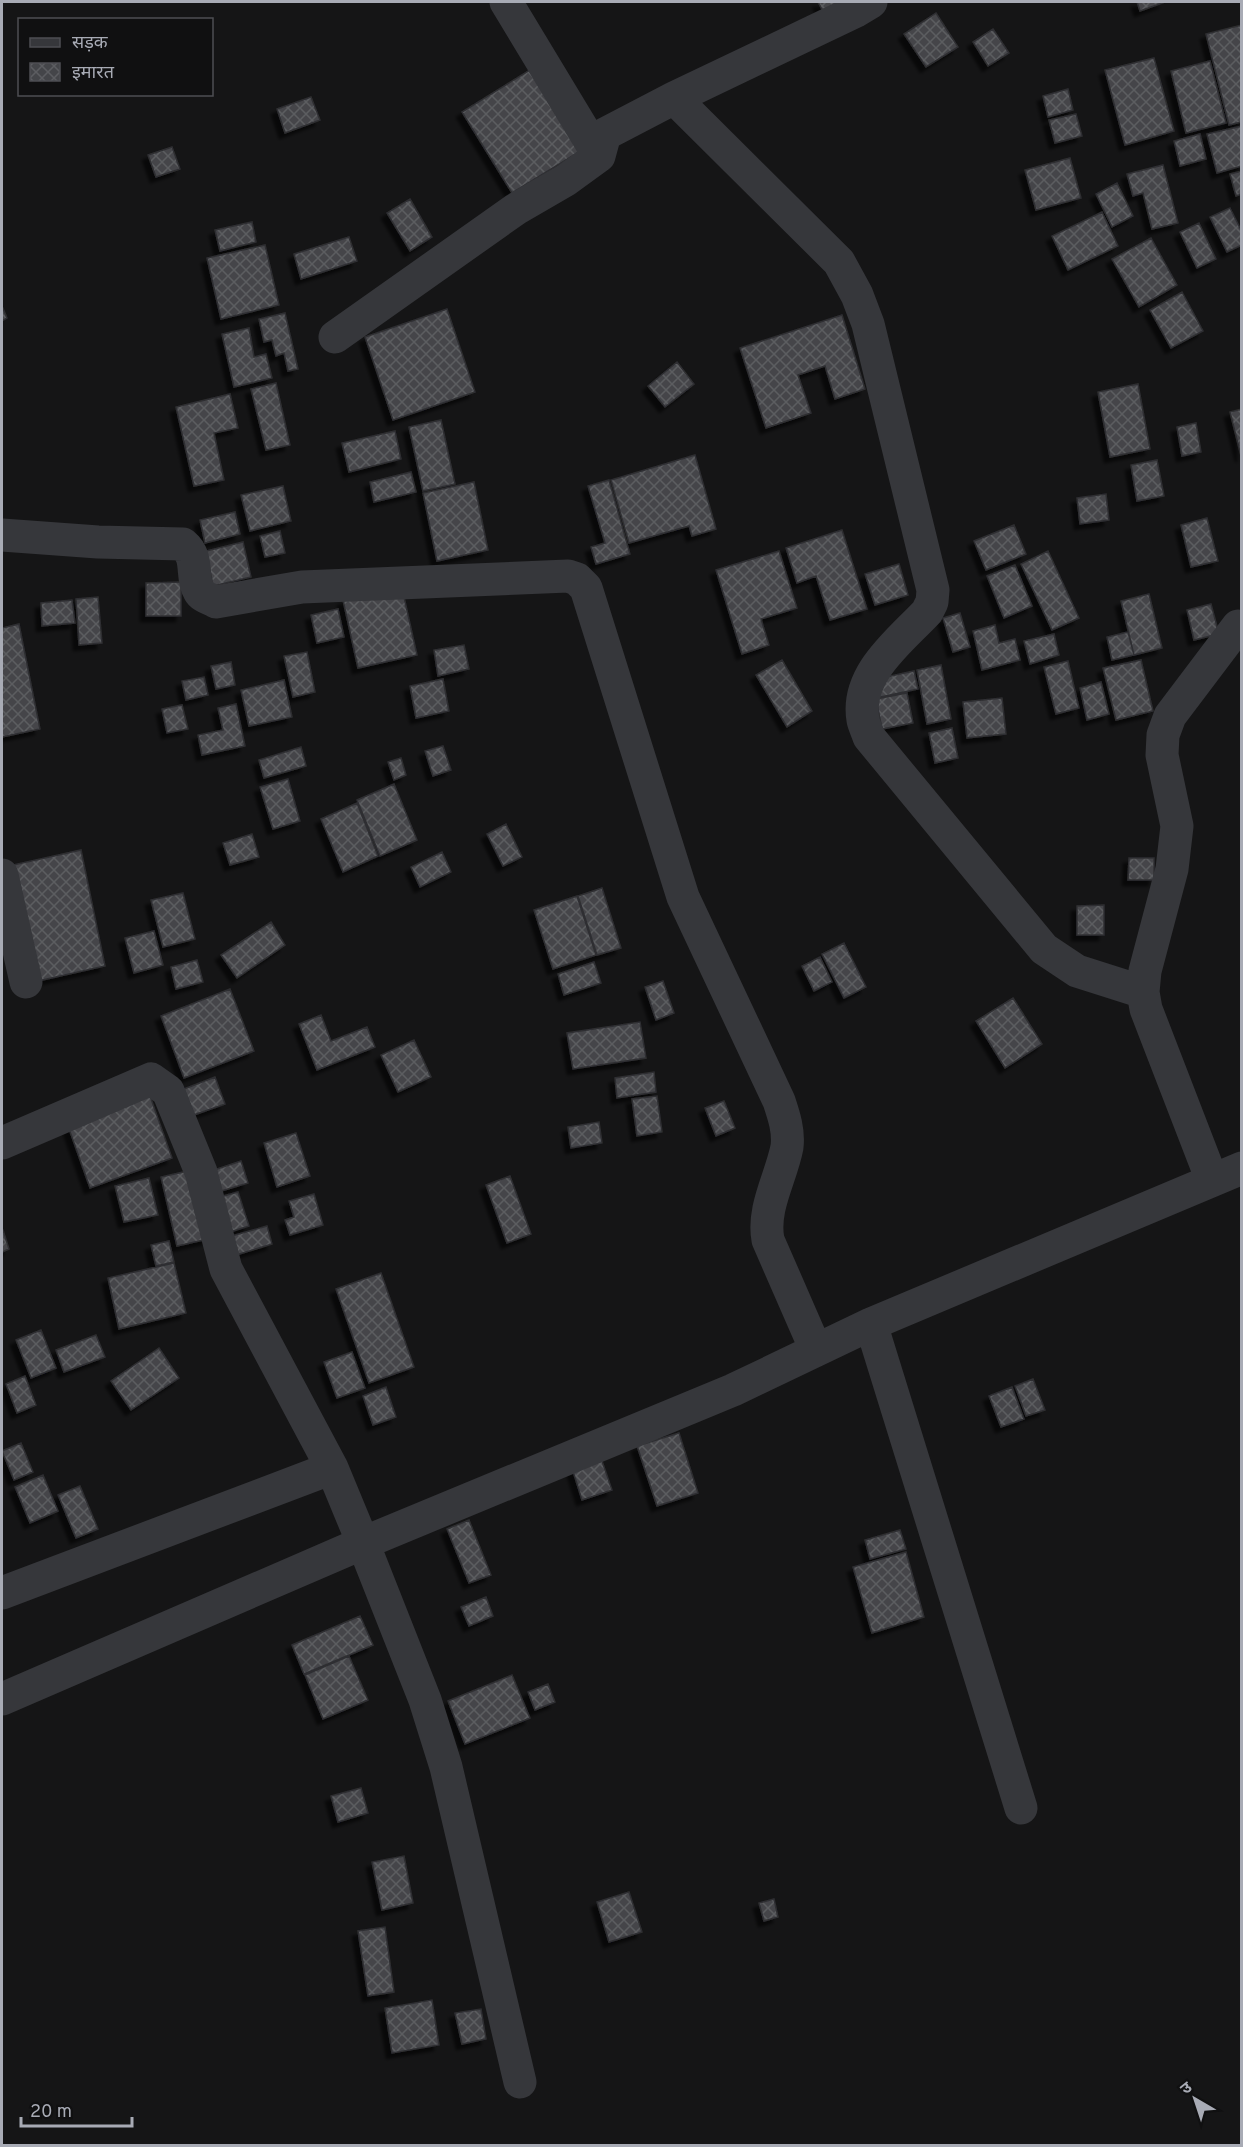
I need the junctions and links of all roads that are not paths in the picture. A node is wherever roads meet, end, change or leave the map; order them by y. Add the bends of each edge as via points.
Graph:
1 (506, 2) edge
2 (871, 2) edge
3 (674, 98) junction
4 (599, 156) junction
5 (335, 337) dead end
6 (2, 535) edge
7 (1239, 626) dead end
8 (2, 875) edge
9 (8, 934) edge
10 (26, 982) dead end
11 (1143, 992) junction
12 (2, 1143) edge
13 (1227, 1174) edge
14 (872, 1324) junction
15 (816, 1350) junction
16 (332, 1468) junction
17 (363, 1543) junction
18 (2, 1593) edge
19 (2, 1700) edge
20 (1021, 1808) dead end
21 (520, 2082) dead end

1 - 4 street
2 - 3 street
3 - 4 street via 605,134
3 - 11 street via 839,262 868,324 933,590 927,612 878,663 868,683 863,720 869,737 1044,949 1077,971
4 - 5 street via 516,209
6 - 15 street via 183,544 192,554 199,591 216,602 302,586 568,576 586,588 683,897 786,1122 787,1147 766,1231
7 - 11 street via 1170,716 1163,735 1162,755 1177,826 1176,851 1145,970
8 - 9 street
9 - 10 street
11 - 13 street via 1146,1009
12 - 16 street via 151,1079 168,1091 201,1172 226,1269
13 - 14 street
14 - 15 street
14 - 20 street
15 - 17 street via 733,1390
16 - 17 street
16 - 18 street
17 - 19 street
17 - 21 street via 437,1737

